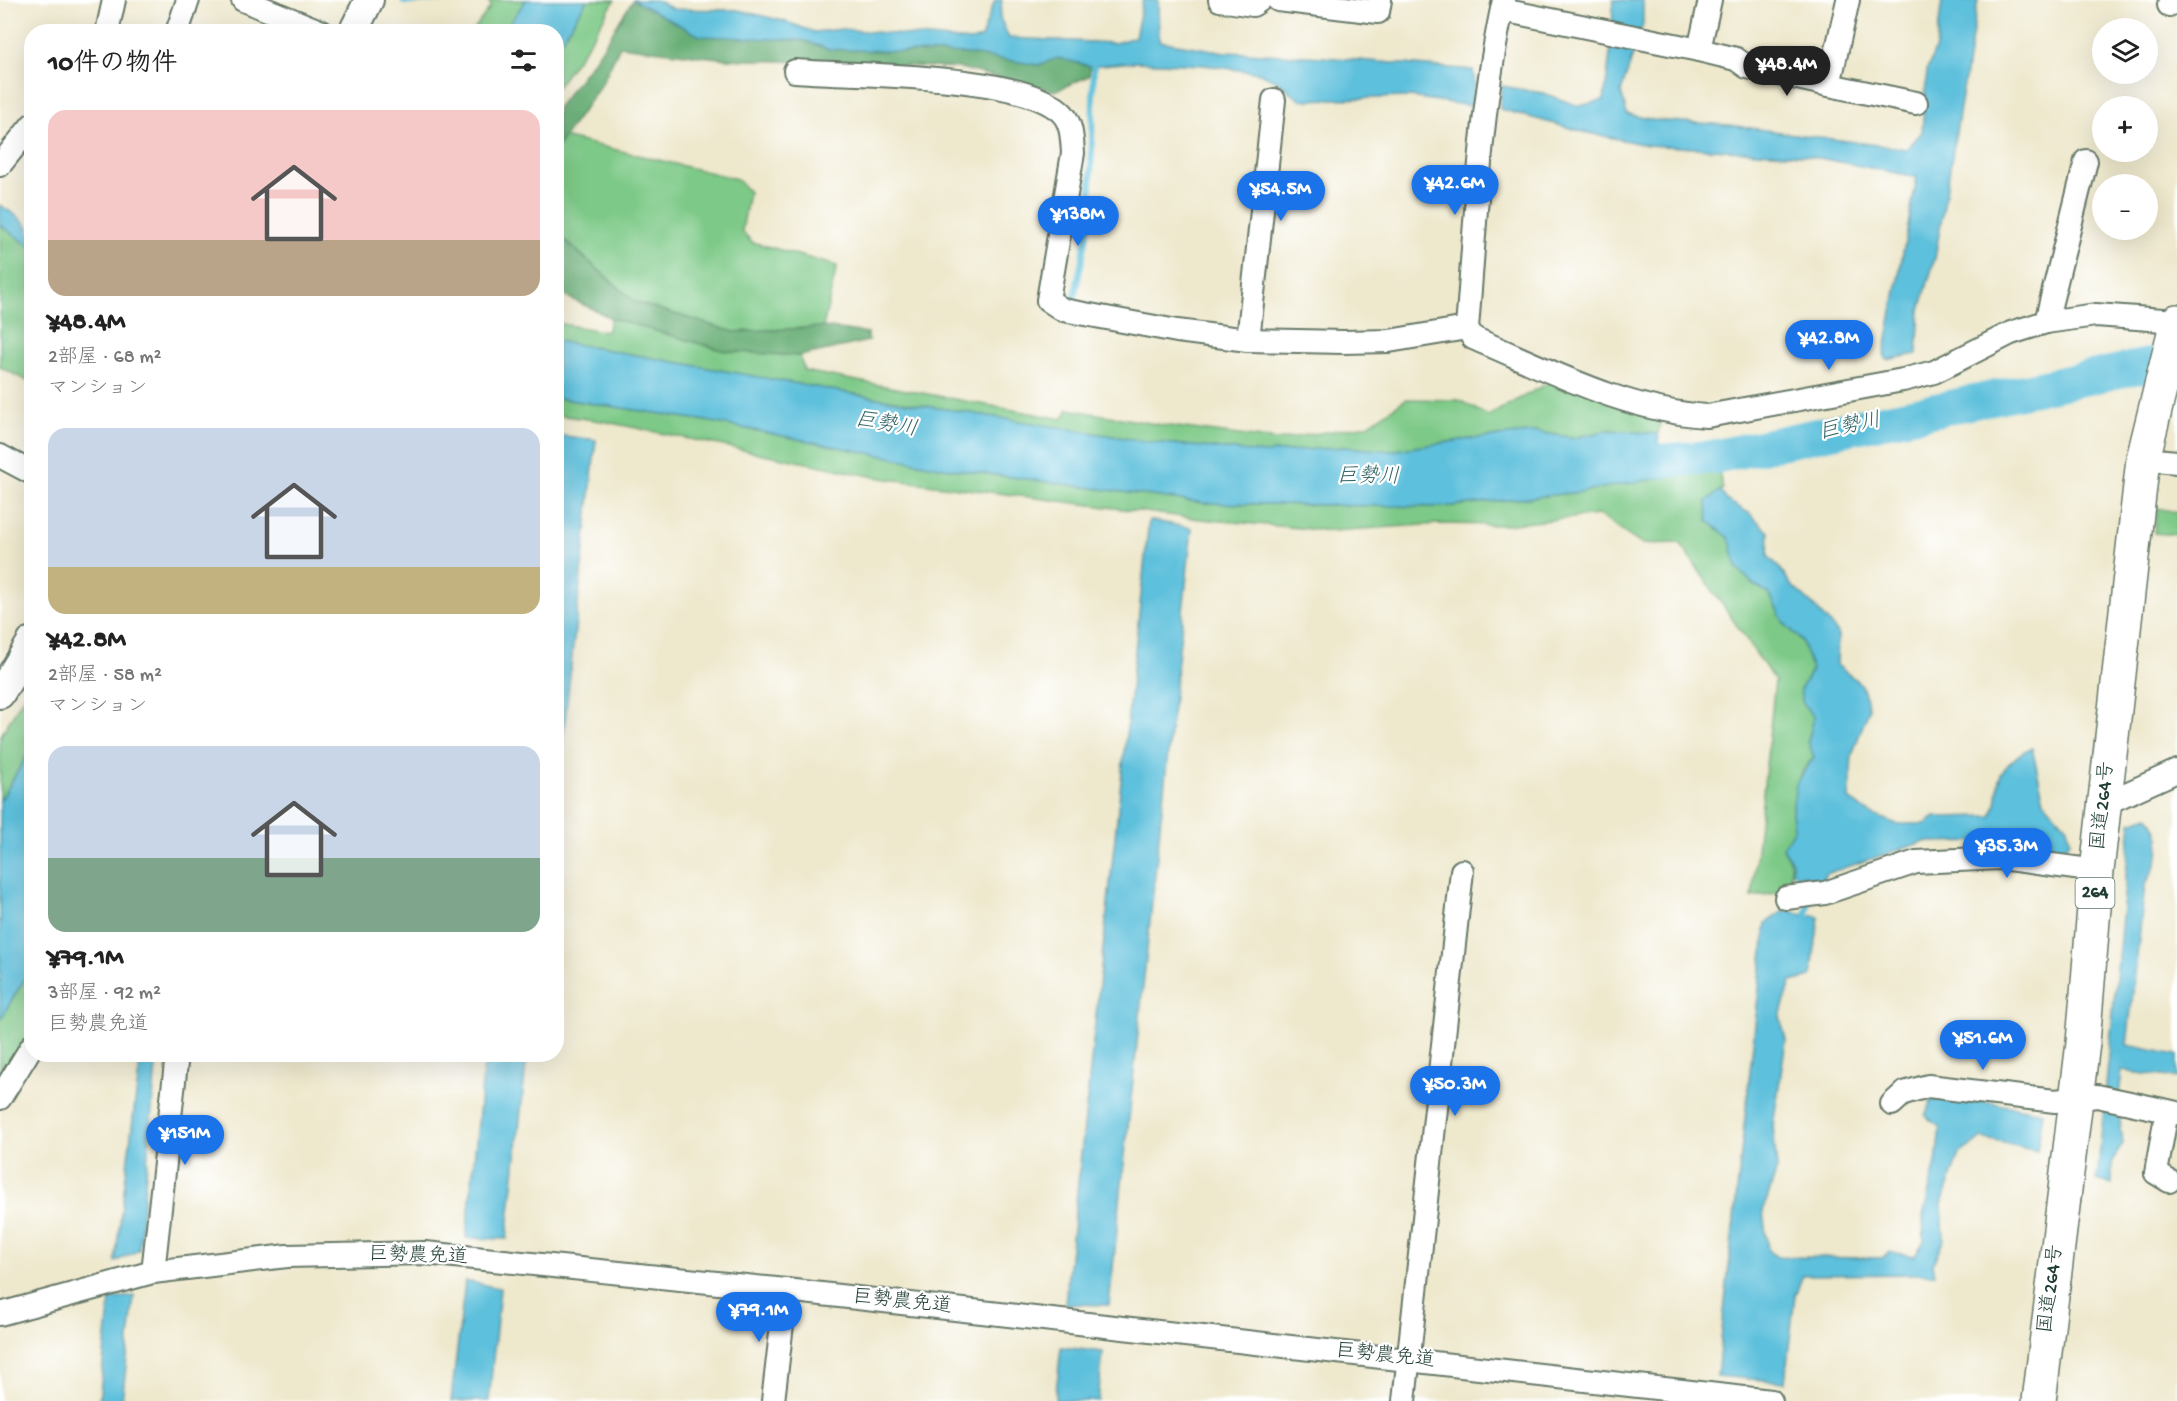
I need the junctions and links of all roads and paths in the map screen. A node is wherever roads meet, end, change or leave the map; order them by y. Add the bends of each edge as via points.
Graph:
1 (114, 0) edge
2 (188, 0) edge
3 (243, 0) edge
4 (369, 0) edge
5 (1220, 0) edge
6 (1260, 0) edge
7 (1278, 0) edge
8 (1380, 0) edge
9 (1710, 0) edge
10 (1848, 0) edge
11 (1503, 5) edge
12 (109, 24) edge
13 (180, 24) edge
14 (302, 24) edge
15 (357, 24) edge
16 (1699, 50) junction
17 (795, 71) dead end
18 (1829, 85) junction
19 (1274, 100) dead end
20 (1916, 103) dead end
21 (24, 134) edge
22 (2086, 161) dead end
23 (0, 165) edge
24 (2046, 322) junction
25 (2176, 324) edge
26 (1467, 328) junction
27 (1248, 339) junction
28 (2164, 393) edge
29 (0, 456) edge
30 (2143, 459) junction
31 (2177, 462) edge
32 (24, 469) edge
33 (24, 655) edge
34 (0, 694) edge
35 (2177, 771) edge
36 (2104, 804) junction
37 (1461, 871) dead end
38 (2097, 871) junction
39 (1786, 898) dead end
40 (24, 1059) edge
41 (176, 1062) edge
42 (0, 1098) edge
43 (2086, 1098) junction
44 (1892, 1104) dead end
45 (2172, 1112) edge
46 (2169, 1181) dead end
47 (153, 1272) junction
48 (786, 1290) junction
49 (0, 1314) edge
50 (1409, 1359) junction
51 (773, 1401) edge
52 (1404, 1401) edge
53 (1771, 1401) edge
54 (2039, 1401) edge

1 - 12 street
2 - 13 street
3 - 14 street
4 - 15 main road
5 - 6 street via 1253,6
7 - 8 street via 1378,12
9 - 16 street
10 - 18 street
11 - 16 street via 1607,33
11 - 26 street via 1485,109
16 - 18 street via 1736,59 1747,68
17 - 27 street via 963,81 1042,99 1062,112 1071,131 1073,153 1048,300 1063,310
18 - 20 street
19 - 27 street
21 - 23 street
22 - 24 street
24 - 25 street via 2096,315
24 - 26 street via 2011,333 1934,372 1707,416 1677,414 1612,395 1473,338
25 - 28 highway, 国道264号 / 264
26 - 27 street via 1389,340
28 - 30 highway, 国道264号 / 264
29 - 32 street
30 - 31 street
30 - 36 highway, 国道264号 / 264
33 - 34 main road
35 - 36 street
36 - 38 highway, 国道264号 / 264
37 - 50 street
38 - 39 street via 2000,858 1916,862 1825,893
38 - 43 highway, 国道264号 / 264
40 - 42 street
41 - 47 street
43 - 44 street via 2055,1101 1928,1086 1904,1093
43 - 45 street
43 - 54 highway, 国道264号 / 264
45 - 46 street via 2156,1173
47 - 48 street, 巨勢農免道 via 287,1256 425,1253
47 - 49 street, 巨勢農免道
48 - 50 street, 巨勢農免道
48 - 51 street
50 - 52 street
50 - 53 street, 巨勢農免道

